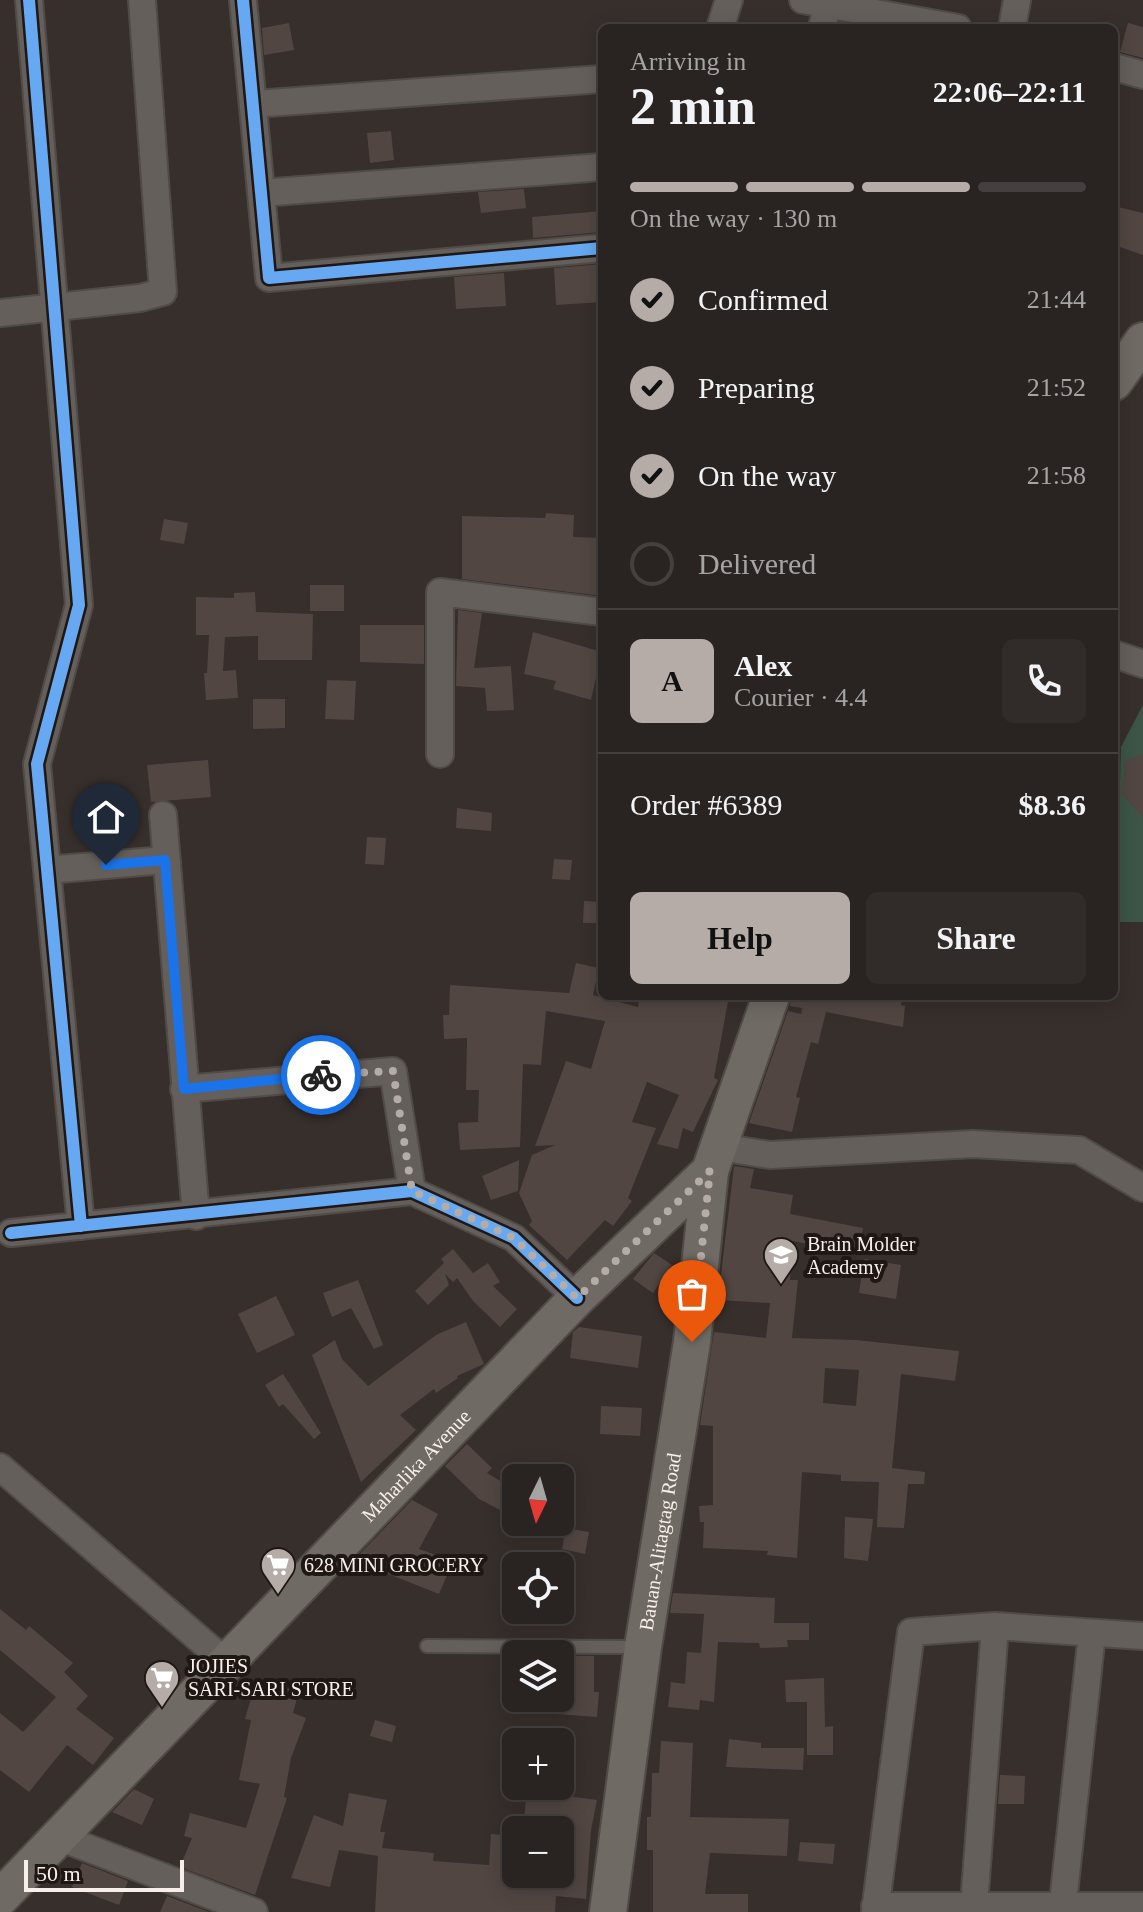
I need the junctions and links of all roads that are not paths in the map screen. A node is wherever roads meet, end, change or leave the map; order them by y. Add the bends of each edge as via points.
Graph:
1 (29, 0) edge
2 (142, 0) edge
3 (243, 0) edge
4 (729, 0) edge
5 (1017, 0) edge
6 (820, 8) edge
7 (918, 16) edge
8 (721, 24) edge
9 (945, 24) edge
10 (1013, 24) edge
11 (1118, 68) edge
12 (1143, 75) edge
13 (598, 79) edge
14 (253, 104) junction
15 (598, 167) edge
16 (261, 193) junction
17 (598, 248) edge
18 (53, 308) junction
19 (0, 313) edge
20 (1143, 341) edge
21 (1118, 376) edge
22 (598, 612) edge
23 (1118, 655) edge
24 (1143, 664) edge
25 (440, 754) dead end
26 (163, 815) dead end
27 (165, 860) junction
28 (47, 870) junction
29 (770, 1000) edge
30 (184, 1089) junction
31 (714, 1159) junction
32 (1143, 1188) edge
33 (412, 1191) junction
34 (196, 1216) junction
35 (81, 1226) junction
36 (11, 1233) dead end
37 (577, 1298) junction
38 (0, 1467) edge
39 (995, 1626) junction
40 (1092, 1633) junction
41 (1143, 1636) edge
42 (427, 1646) dead end
43 (643, 1647) junction
44 (227, 1663) junction
45 (59, 1837) junction
46 (0, 1898) edge
47 (974, 1905) junction
48 (1143, 1906) edge
49 (875, 1909) edge
50 (1063, 1909) edge
51 (254, 1912) edge
52 (608, 1912) edge

1 - 18 street
2 - 18 street via 163,292
3 - 14 street
4 - 8 street
5 - 10 street
6 - 7 street
7 - 9 street
11 - 12 street
13 - 14 street
14 - 16 street
15 - 16 street
16 - 17 street via 269,278
18 - 19 street
18 - 28 street via 79,605 37,764
20 - 21 main road
22 - 25 street via 440,592
23 - 24 street
26 - 27 street
27 - 28 street
27 - 30 street
28 - 35 street
29 - 31 main road, Maharlika Avenue
30 - 33 street via 393,1071
30 - 34 street
31 - 32 street via 973,1144 1079,1150
31 - 37 main road, Maharlika Avenue
31 - 43 main road, Bauan-Alitagtag Road via 692,1342
33 - 34 street
33 - 37 street via 514,1238
34 - 35 street
35 - 36 street
37 - 44 main road, Maharlika Avenue
38 - 44 street
39 - 40 street
39 - 47 street
39 - 49 street via 911,1632
40 - 41 street
40 - 50 street
42 - 43 lane
43 - 52 main road, Bauan-Alitagtag Road
44 - 45 main road, Maharlika Avenue
45 - 46 main road, Maharlika Avenue
45 - 51 street
47 - 49 street
47 - 50 street
48 - 50 street

